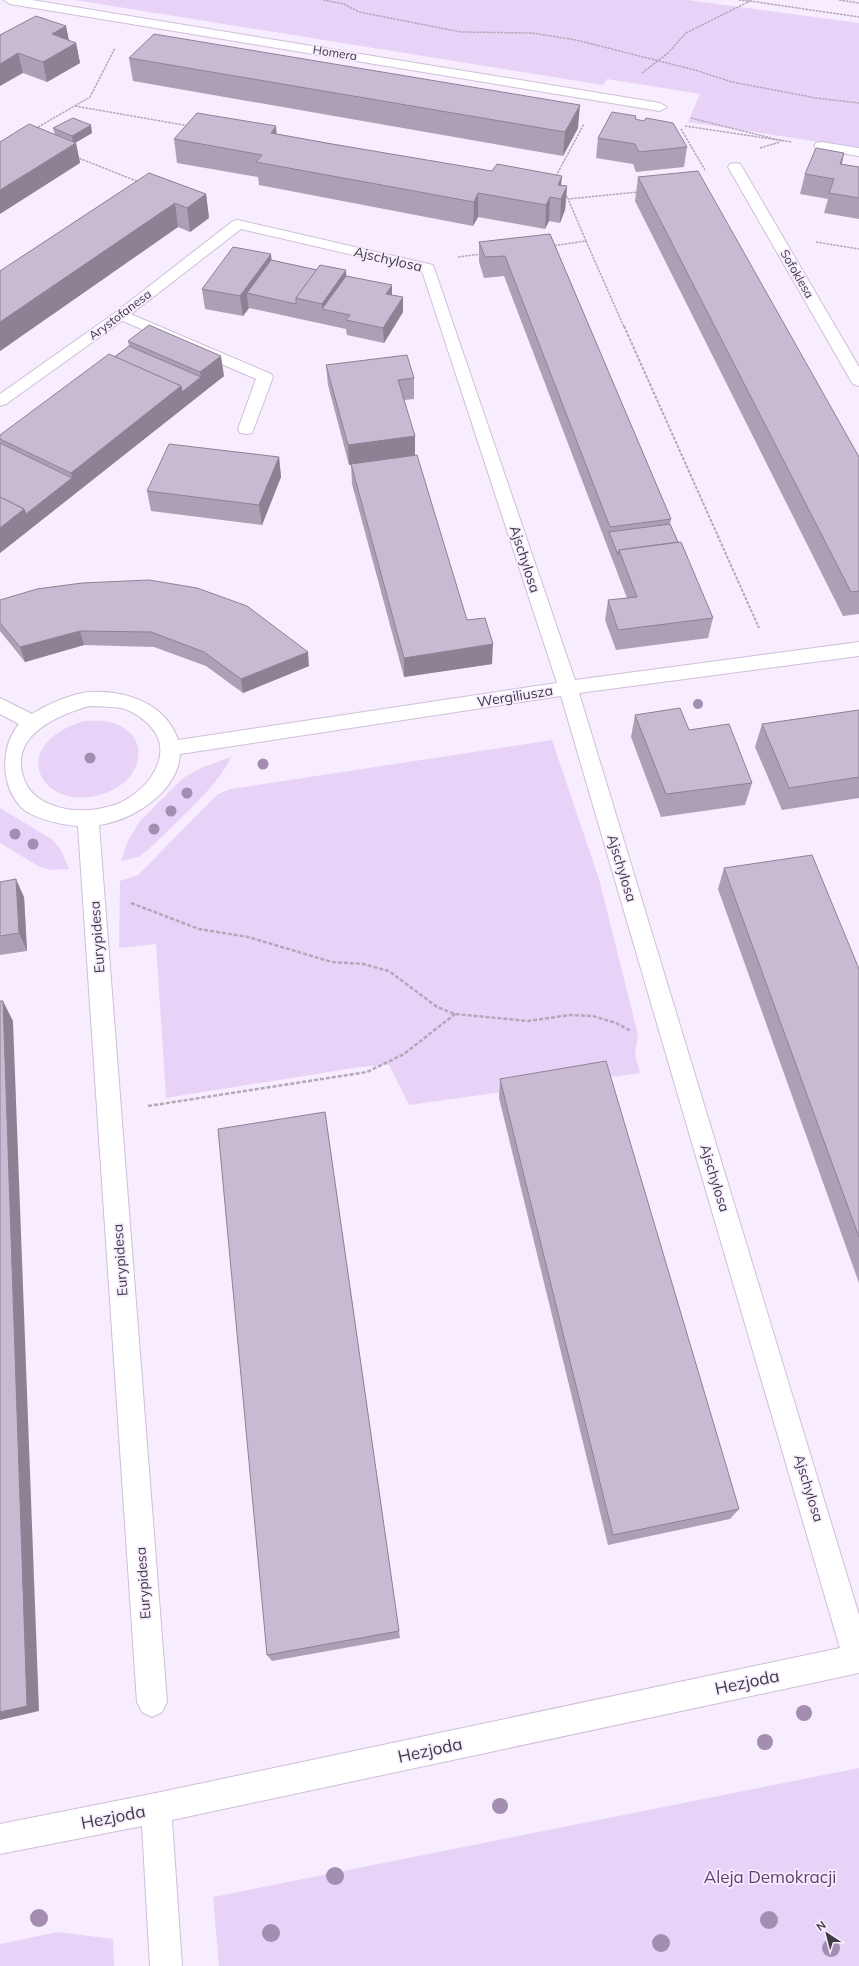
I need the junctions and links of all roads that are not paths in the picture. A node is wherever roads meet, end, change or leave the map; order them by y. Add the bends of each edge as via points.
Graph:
1 (8, 0) edge
2 (0, 6) edge
3 (660, 107) road end
4 (821, 146) road end
5 (859, 152) edge
6 (735, 167) dead end
7 (238, 224) joint
8 (121, 315) junction
9 (859, 381) edge
10 (0, 401) edge
11 (246, 429) dead end
12 (859, 649) edge
13 (568, 688) junction
14 (0, 705) edge
15 (33, 723) junction
16 (171, 748) junction
17 (4, 766) edge
18 (88, 818) junction
19 (859, 1658) edge
20 (152, 1702) dead end
21 (156, 1808) junction
22 (0, 1839) edge
23 (166, 1966) edge

1 - 2 street
1 - 3 street, Homera
4 - 5 street
6 - 9 street, Sofoklesa
7 - 8 street, Arystofanesa
7 - 13 street, Ajschylosa via 428,268
8 - 10 street, Arystofanesa
8 - 11 street via 265,377
12 - 13 street, Wergiliusza
13 - 16 street, Wergiliusza
13 - 19 street, Ajschylosa
14 - 15 street
15 - 16 street via 59,708 89,700 119,701 145,710 164,726
15 - 17 street via 22,734
16 - 18 street via 166,772 148,794 121,811
17 - 18 street via 13,784 29,804 56,816
18 - 20 street, Eurypidesa
19 - 21 street, Hezjoda
21 - 22 street, Hezjoda
21 - 23 street

